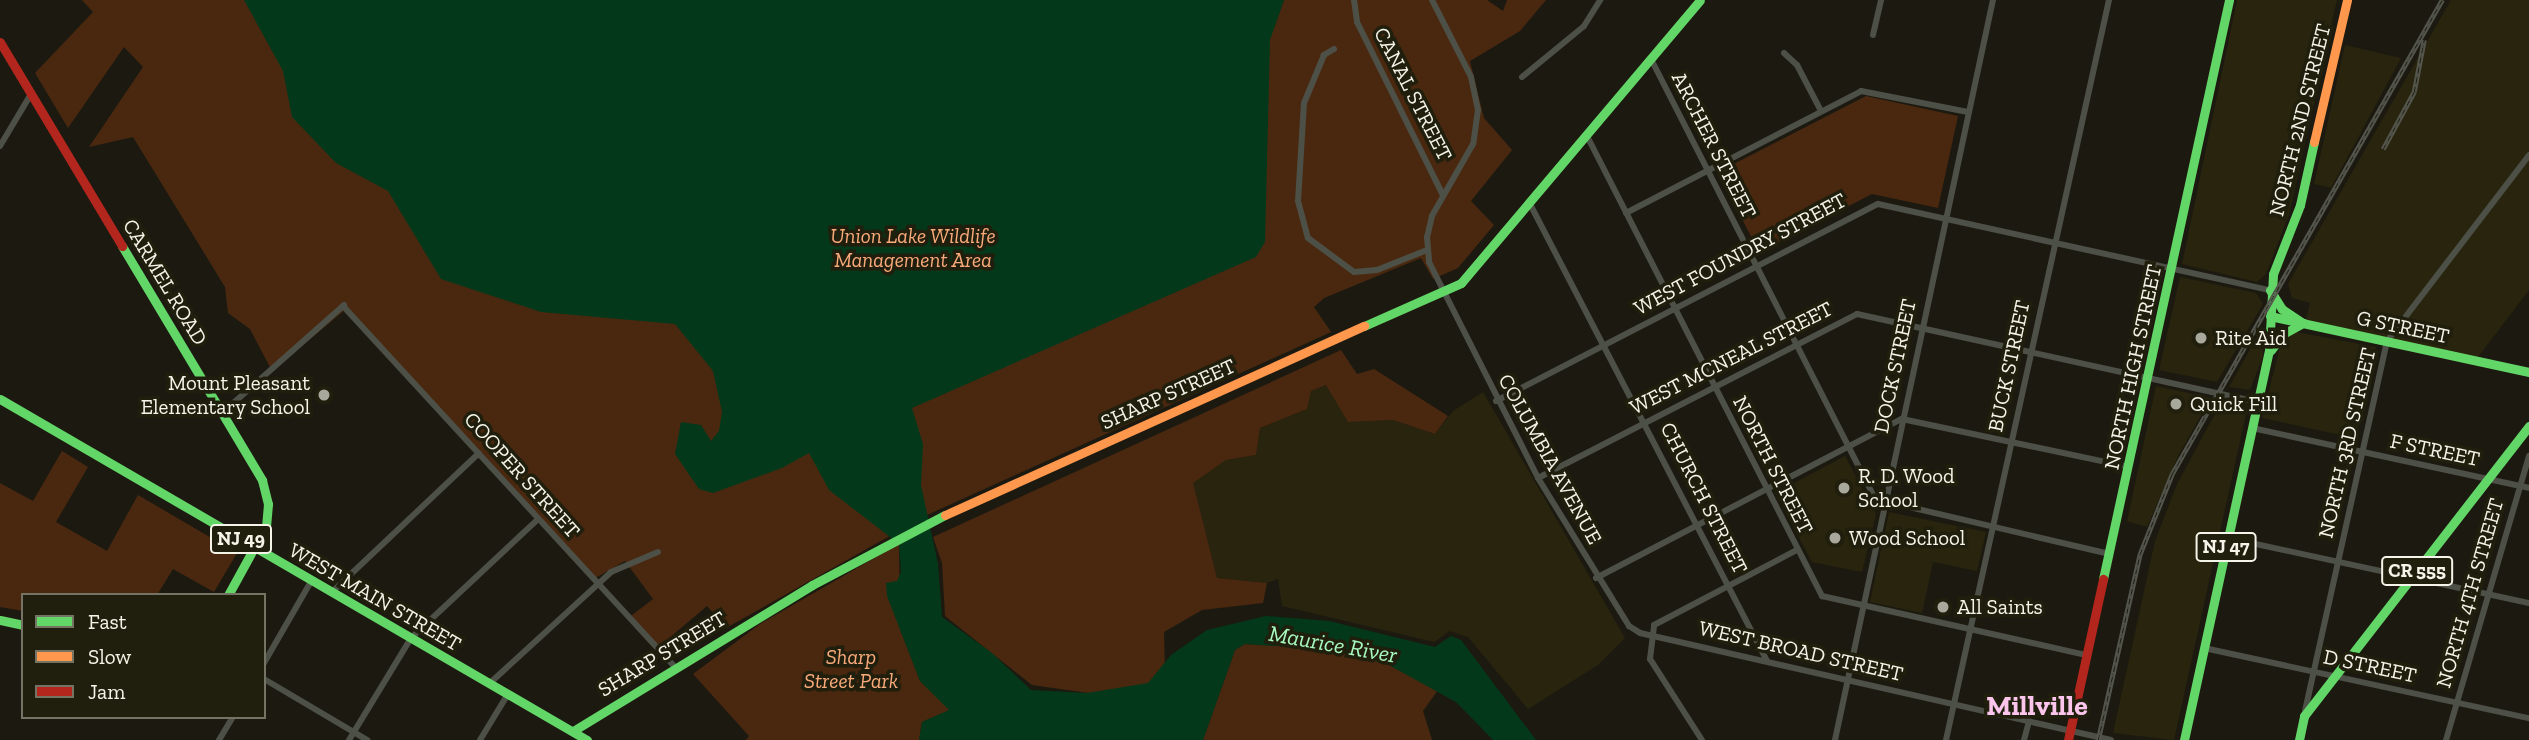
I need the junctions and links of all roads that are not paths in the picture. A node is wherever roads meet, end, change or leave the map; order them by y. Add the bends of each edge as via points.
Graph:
1 (1354, 0) edge
2 (1432, 0) edge
3 (1600, 0) edge
4 (1700, 0) edge
5 (1881, 0) edge
6 (1993, 0) edge
7 (2109, 0) edge
8 (2229, 0) edge
9 (2347, 0) edge
10 (1873, 35) dead end
11 (0, 42) edge
12 (1334, 48) dead end
13 (1784, 53) dead end
14 (1651, 59) junction
15 (1522, 77) dead end
16 (32, 94) junction
17 (1821, 111) junction
18 (1968, 112) junction
19 (1587, 136) junction
20 (0, 146) edge
21 (2529, 155) edge
22 (1707, 170) junction
23 (1443, 195) junction
24 (1530, 205) junction
25 (1626, 213) junction
26 (1944, 220) junction
27 (2054, 244) junction
28 (1427, 250) junction
29 (1756, 266) junction
30 (2173, 270) junction
31 (2270, 290) junction
32 (1443, 292) junction
33 (1674, 309) junction
34 (2270, 316) junction
35 (2303, 323) junction
36 (1920, 327) junction
37 (2387, 341) junction
38 (1795, 344) junction
39 (1605, 345) junction
40 (2031, 351) junction
41 (2268, 354) junction
42 (2529, 372) edge
43 (2149, 378) junction
44 (1713, 386) junction
45 (0, 399) edge
46 (1496, 401) junction
47 (2258, 402) junction
48 (222, 413) junction
49 (1902, 419) junction
50 (1645, 421) junction
51 (2529, 426) edge
52 (2252, 428) junction
53 (2011, 440) junction
54 (1848, 449) junction
55 (2362, 452) junction
56 (479, 453) junction
57 (2529, 456) edge
58 (2129, 467) junction
59 (1538, 478) junction
60 (2488, 479) junction
61 (2520, 486) junction
62 (2529, 488) edge
63 (1766, 491) junction
64 (1885, 503) junction
65 (538, 519) junction
66 (1698, 525) junction
67 (1992, 527) junction
68 (2228, 538) junction
69 (256, 548) junction
70 (1797, 550) junction
71 (658, 552) dead end
72 (2110, 554) junction
73 (2338, 561) junction
74 (2412, 577) junction
75 (1596, 578) junction
76 (312, 580) junction
77 (598, 584) junction
78 (1729, 585) junction
79 (332, 592) junction
80 (229, 593) edge
81 (2488, 594) junction
82 (2529, 603) edge
83 (1864, 606) junction
84 (0, 620) edge
85 (21, 625) edge
86 (1970, 628) junction
87 (1640, 633) joint
88 (1653, 636) junction
89 (411, 638) junction
90 (2204, 648) junction
91 (2087, 655) junction
92 (266, 660) edge
93 (1767, 661) junction
94 (676, 668) junction
95 (2314, 671) junction
96 (2336, 676) junction
97 (266, 680) edge
98 (1847, 680) junction
99 (490, 683) junction
100 (508, 694) junction
101 (2456, 703) junction
102 (1953, 704) junction
103 (2304, 716) junction
104 (2529, 718) edge
105 (232, 719) edge
106 (2029, 721) junction
107 (354, 732) junction
108 (573, 732) junction
109 (2069, 736) edge
110 (219, 740) edge
111 (349, 740) edge
112 (368, 740) edge
113 (480, 740) edge
114 (587, 740) edge
115 (1702, 740) edge
116 (1835, 740) edge
117 (1947, 740) edge
118 (2024, 740) edge
119 (2111, 740) edge
120 (2184, 740) edge
121 (2299, 740) edge
122 (2446, 740) edge

1 - 23 street, CANAL STREET via 1352,9
2 - 23 street via 1471,77 1478,110 1473,144
3 - 15 street via 1584,26
4 - 14 main road, SHARP STREET
5 - 10 street
6 - 18 street, DOCK STREET
7 - 27 street, BUCK STREET
8 - 30 main road, NORTH HIGH STREET
9 - 31 main road, NORTH 2ND STREET / NJ 47 via 2300,205
11 - 16 main road, CARMEL ROAD
12 - 28 street via 1324,55 1304,103 1298,201 1308,238 1354,272 1377,270
13 - 17 street via 1797,65
14 - 19 main road, SHARP STREET
14 - 22 street, ARCHER STREET
16 - 20 street
16 - 48 main road, CARMEL ROAD
17 - 18 street via 1868,90
17 - 22 street
18 - 26 street, DOCK STREET
19 - 24 main road, SHARP STREET
19 - 25 street, NORTH STREET
21 - 37 street, NORTH 3RD STREET
22 - 25 street
22 - 29 street, ARCHER STREET
23 - 28 street via 1428,230
24 - 32 main road, SHARP STREET via 1467,279
24 - 39 street, CHURCH STREET
25 - 33 street, NORTH STREET
26 - 27 street, WEST FOUNDRY STREET
26 - 29 street, WEST FOUNDRY STREET via 1872,205
26 - 36 street, DOCK STREET
27 - 30 street, WEST FOUNDRY STREET
27 - 40 street, BUCK STREET
28 - 32 street, COLUMBIA AVENUE
29 - 33 street, WEST FOUNDRY STREET
29 - 38 street, ARCHER STREET
30 - 31 street, WEST FOUNDRY STREET
30 - 43 main road, NORTH HIGH STREET
31 - 34 main road, NORTH 2ND STREET / NJ 47
31 - 35 main road via 2282,309
32 - 46 street, COLUMBIA AVENUE
32 - 94 main road, SHARP STREET via 922,525
33 - 39 street, WEST FOUNDRY STREET
33 - 44 street, NORTH STREET
34 - 35 main road, G STREET
34 - 41 main road, NORTH 2ND STREET / NJ 47
35 - 37 main road, G STREET
35 - 41 main road via 2283,334
36 - 38 street, WEST MCNEAL STREET via 1857,314
36 - 40 street, WEST MCNEAL STREET
36 - 49 street, DOCK STREET
37 - 42 main road, G STREET
37 - 55 street, NORTH 3RD STREET
38 - 44 street, WEST MCNEAL STREET
38 - 54 street, ARCHER STREET
39 - 46 street, WEST FOUNDRY STREET
39 - 50 street, CHURCH STREET
40 - 43 street, WEST MCNEAL STREET
40 - 53 street, BUCK STREET
41 - 47 main road, NORTH 2ND STREET / NJ 47
43 - 47 street, WEST MCNEAL STREET
43 - 58 main road, NORTH HIGH STREET
44 - 50 street, WEST MCNEAL STREET
44 - 63 street, NORTH STREET
45 - 69 main road, WEST MAIN STREET / NJ 49
46 - 59 street, COLUMBIA AVENUE
47 - 52 main road, NORTH 2ND STREET / NJ 47
48 - 56 street, COOPER STREET via 344,305
48 - 69 main road, CARMEL ROAD via 267,495 268,519
49 - 53 street
49 - 54 street
49 - 64 street, DOCK STREET
50 - 59 street, WEST MCNEAL STREET
50 - 66 street, CHURCH STREET
51 - 60 main road, CR 555
52 - 55 street, F STREET
52 - 68 main road, NORTH 2ND STREET / NJ 47
53 - 58 street
53 - 67 street, BUCK STREET
54 - 63 street
54 - 64 street, ARCHER STREET via 1872,496
55 - 60 street, F STREET
55 - 73 street, NORTH 3RD STREET
56 - 65 street, COOPER STREET
56 - 79 street
57 - 61 street, NORTH 4TH STREET
58 - 72 main road, NORTH HIGH STREET
59 - 75 street, COLUMBIA AVENUE
60 - 61 street, F STREET
60 - 74 main road, CR 555
61 - 62 street, F STREET
61 - 81 street, NORTH 4TH STREET
63 - 66 street
63 - 70 street, NORTH STREET
64 - 67 street
64 - 83 street, DOCK STREET
65 - 77 street, COOPER STREET
65 - 89 street
66 - 75 street
66 - 78 street, CHURCH STREET
67 - 72 street
67 - 86 street, BUCK STREET
68 - 73 street
68 - 90 main road, NORTH 2ND STREET / NJ 47
69 - 76 main road, WEST MAIN STREET / NJ 49
69 - 80 main road, CARMEL ROAD
70 - 78 street
70 - 83 street, NORTH STREET via 1826,598
71 - 77 street via 613,570
72 - 91 main road, NORTH HIGH STREET
73 - 74 street
73 - 95 street, NORTH 3RD STREET
74 - 81 street
74 - 96 main road, CR 555
75 - 87 street, COLUMBIA AVENUE via 1629,626
76 - 79 main road, WEST MAIN STREET / NJ 49
76 - 92 street
77 - 94 street, COOPER STREET
77 - 99 street
78 - 88 street via 1659,620
78 - 93 street, CHURCH STREET
79 - 89 main road, WEST MAIN STREET / NJ 49
81 - 82 street
81 - 101 street, NORTH 4TH STREET
83 - 86 street
83 - 98 street, DOCK STREET
84 - 85 main road
86 - 91 street
86 - 102 street, BUCK STREET
87 - 88 street, WEST BROAD STREET
88 - 93 street, WEST BROAD STREET
88 - 115 street via 1650,659
89 - 99 main road, WEST MAIN STREET / NJ 49
89 - 107 street
90 - 95 street, D STREET
90 - 120 main road, NORTH 2ND STREET / NJ 47
91 - 109 main road, NORTH HIGH STREET
93 - 98 street, WEST BROAD STREET
94 - 108 main road, SHARP STREET
95 - 96 street, D STREET
95 - 103 street, NORTH 3RD STREET
96 - 101 street, D STREET
96 - 103 main road, CR 555
97 - 107 street
98 - 102 street, WEST BROAD STREET
98 - 116 street, DOCK STREET
99 - 100 main road, WEST MAIN STREET / NJ 49
100 - 108 main road, WEST MAIN STREET / NJ 49
100 - 113 street
101 - 104 street, D STREET
101 - 122 street, NORTH 4TH STREET
102 - 106 street, WEST BROAD STREET
102 - 117 street, BUCK STREET
103 - 121 main road, NORTH 3RD STREET / CR 555
105 - 110 street
106 - 109 street, WEST BROAD STREET
106 - 118 street
107 - 111 street
107 - 112 street
108 - 114 main road, WEST MAIN STREET / NJ 49
109 - 119 street, WEST BROAD STREET

